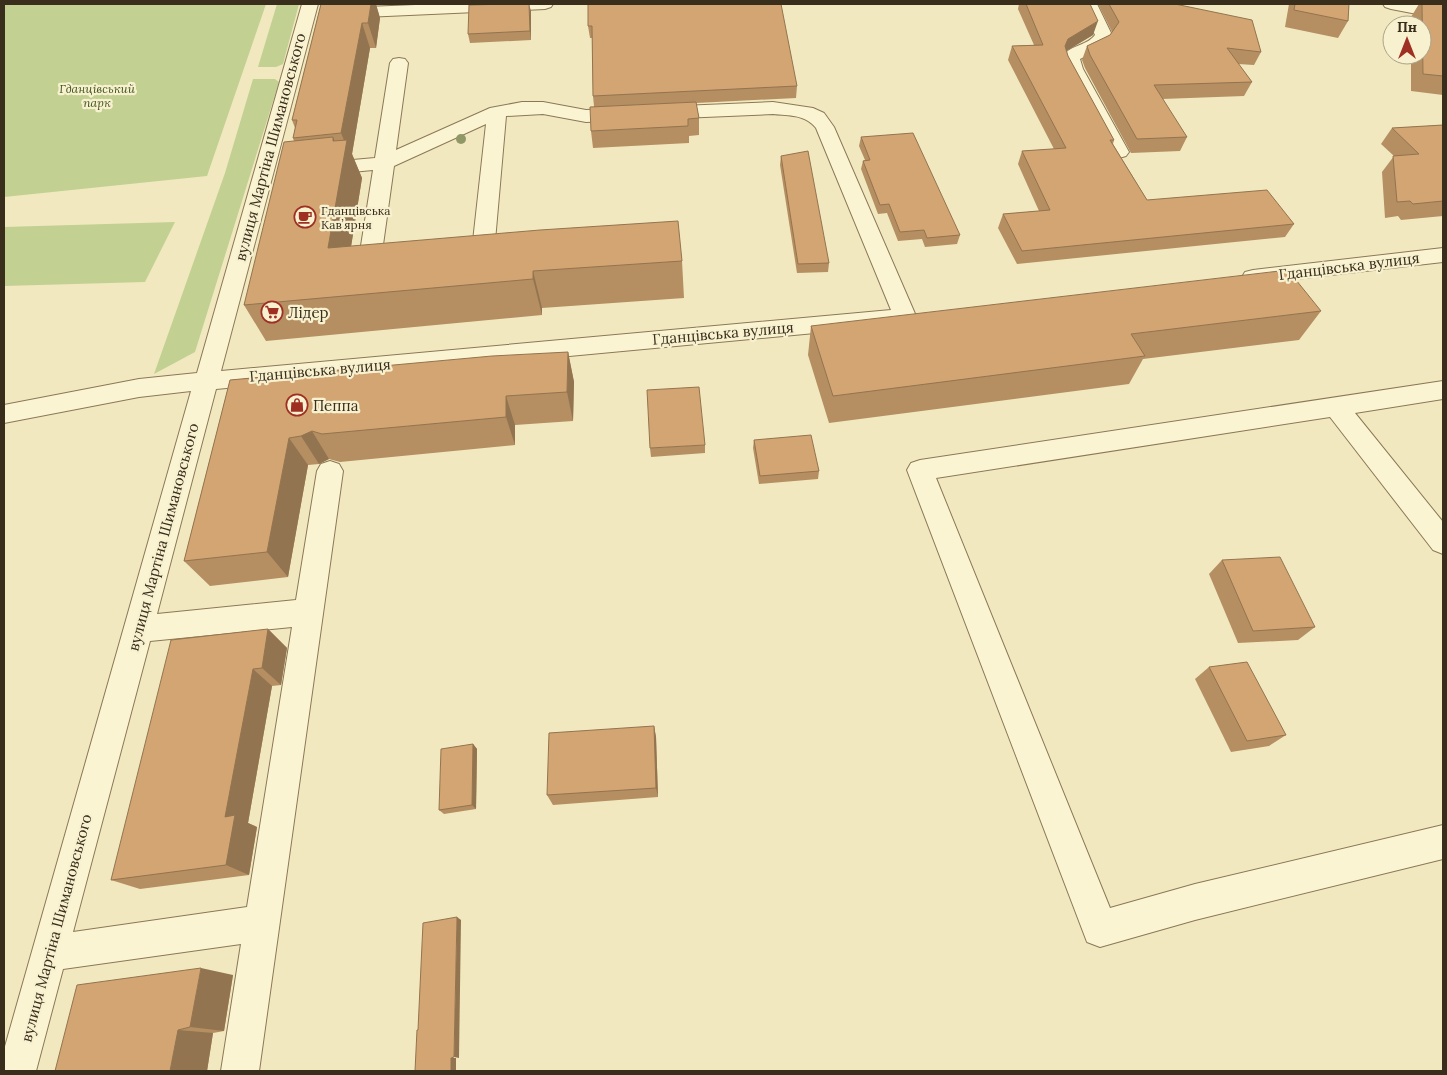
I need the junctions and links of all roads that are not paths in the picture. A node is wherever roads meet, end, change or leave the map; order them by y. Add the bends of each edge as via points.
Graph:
1 (545, 4) edge
2 (1089, 4) edge
3 (1391, 4) edge
4 (407, 6) edge
5 (308, 9) edge
6 (1443, 14) edge
7 (399, 63) dead end
8 (497, 112) junction
9 (1119, 152) edge
10 (384, 163) junction
11 (282, 173) junction
12 (484, 241) edge
13 (371, 252) edge
14 (1443, 255) edge
15 (1227, 280) edge
16 (206, 381) junction
17 (1443, 390) edge
18 (1336, 406) junction
19 (4, 414) edge
20 (330, 471) dead end
21 (1443, 542) edge
22 (309, 612) junction
23 (138, 629) junction
24 (1443, 842) edge
25 (261, 923) junction
26 (50, 953) junction
27 (17, 1071) edge
28 (240, 1071) edge

1 - 4 street
2 - 9 street via 1104,35 1098,43 1073,54 1071,59
3 - 6 street
4 - 5 street
5 - 11 street, вулиця Мартіна Шимановського
7 - 10 street
8 - 10 street
8 - 12 street
8 - 16 street, Гданцівська вулиця via 543,108 586,116 773,108 806,112 817,117 826,127 915,315
10 - 11 street
10 - 13 street
11 - 16 street, вулиця Мартіна Шимановського
14 - 15 street, Гданцівська вулиця
16 - 19 street, Гданцівська вулиця via 139,388
16 - 23 street, вулиця Мартіна Шимановського
17 - 18 street
18 - 21 street
18 - 24 street via 920,470 1100,929 1195,902
20 - 22 street
22 - 23 street
22 - 25 street
23 - 26 street, вулиця Мартіна Шимановського
25 - 26 street
25 - 28 street
26 - 27 street, вулиця Мартіна Шимановського

